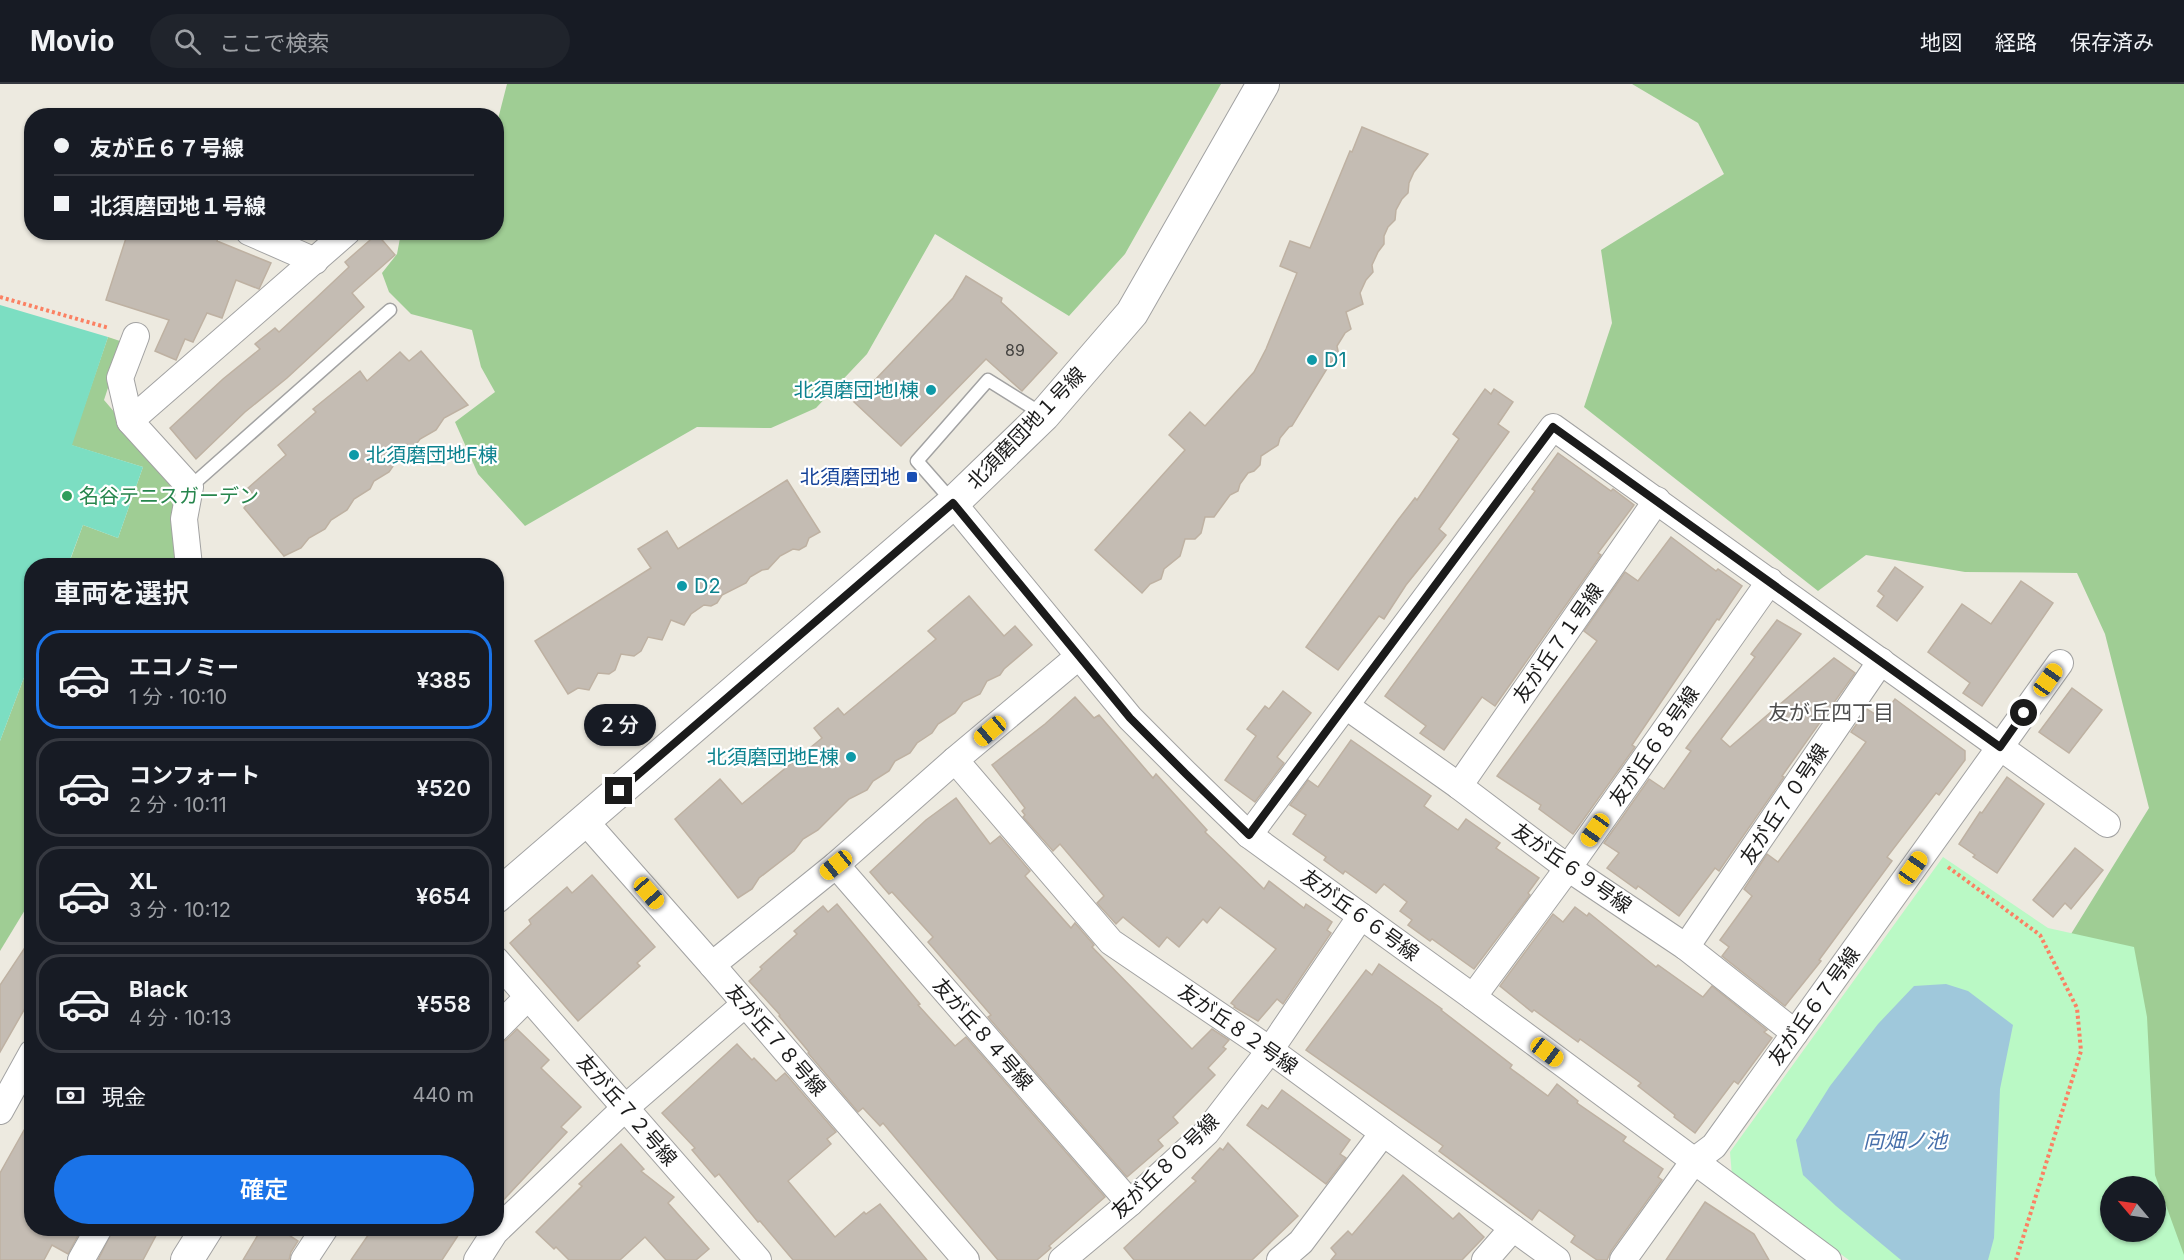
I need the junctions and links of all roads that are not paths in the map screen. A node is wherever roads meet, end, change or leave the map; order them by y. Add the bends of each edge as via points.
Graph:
1 (1263, 84) edge
2 (267, 240) edge
3 (338, 240) edge
4 (315, 261) junction
5 (390, 310) dead end
6 (136, 336) road end
7 (1044, 415) junction
8 (130, 421) junction
9 (190, 487) junction
10 (1657, 500) junction
11 (953, 503) junction
12 (188, 558) edge
13 (1770, 581) junction
14 (1078, 657) junction
15 (1881, 661) junction
16 (2060, 663) dead end
17 (1346, 706) junction
18 (2000, 747) junction
19 (955, 760) junction
20 (1459, 786) junction
21 (585, 821) junction
22 (2107, 824) dead end
23 (1249, 835) junction
24 (836, 865) junction
25 (1568, 868) junction
26 (504, 890) edge
27 (1361, 916) junction
28 (1686, 947) junction
29 (712, 965) junction
30 (504, 969) edge
31 (528, 997) junction
32 (1473, 997) junction
33 (745, 1004) junction
34 (504, 1021) edge
35 (1795, 1033) junction
36 (1270, 1050) junction
37 (24, 1068) edge
38 (625, 1108) junction
39 (0, 1111) edge
40 (1383, 1133) junction
41 (1694, 1161) junction
42 (1130, 1203) junction
43 (504, 1223) edge
44 (1514, 1228) junction
45 (94, 1236) edge
46 (202, 1236) edge
47 (320, 1236) edge
48 (494, 1236) edge
49 (487, 1256) edge
50 (81, 1260) edge
51 (187, 1260) edge
52 (304, 1260) edge
53 (758, 1260) edge
54 (966, 1260) edge
55 (1062, 1260) edge
56 (1280, 1260) edge
57 (1485, 1260) edge
58 (1557, 1260) edge
59 (1623, 1260) edge
60 (1828, 1260) edge

1 - 7 street, 北須磨団地１号線 via 1132,313
2 - 4 street
3 - 4 street
4 - 8 street
5 - 9 lane
6 - 8 street via 120,378
7 - 11 street, 北須磨団地１号線
7 - 11 lane via 988,380 917,461
8 - 9 street
9 - 12 street via 184,519
10 - 13 street
10 - 17 street via 1553,427
10 - 20 street, 友が丘７１号線
11 - 14 street, 友が丘６６号線
11 - 21 street, 北須磨団地１号線
13 - 15 street
13 - 25 street, 友が丘６８号線
14 - 19 street
14 - 23 street, 友が丘６６号線 via 1130,718
15 - 18 street
15 - 28 street, 友が丘７０号線
16 - 18 street, 友が丘６７号線
17 - 20 street, 友が丘６９号線
17 - 23 street
18 - 22 street
18 - 35 street, 友が丘６７号線
19 - 24 street
19 - 36 street, 友が丘８２号線 via 1111,942
20 - 25 street, 友が丘６９号線
21 - 26 street, 北須磨団地１号線
21 - 29 street, 友が丘７８号線
23 - 27 street, 友が丘６６号線
24 - 29 street
24 - 42 street, 友が丘８４号線
25 - 28 street, 友が丘６９号線
25 - 32 street, 友が丘６８号線
27 - 32 street, 友が丘６６号線
27 - 36 street, 友が丘８０号線
28 - 35 street, 友が丘６９号線
29 - 33 street, 友が丘７８号線
30 - 31 street, 友が丘７２号線
31 - 34 street
31 - 38 street, 友が丘７２号線
32 - 41 street, 友が丘６６号線
33 - 38 street
33 - 54 street, 友が丘７８号線
35 - 41 street, 友が丘６７号線 via 1714,1146
36 - 40 street, 友が丘８２号線
36 - 42 street, 友が丘８０号線 via 1206,1133
37 - 39 street
38 - 43 street
38 - 53 street, 友が丘７２号線
40 - 44 street, 友が丘８２号線
40 - 56 street via 1301,1242
41 - 59 street, 友が丘６７号線
41 - 60 street, 友が丘６６号線
42 - 55 street, 友が丘８０号線
44 - 57 street
44 - 58 street, 友が丘８２号線
45 - 50 street
46 - 51 street
47 - 52 street
48 - 49 street

